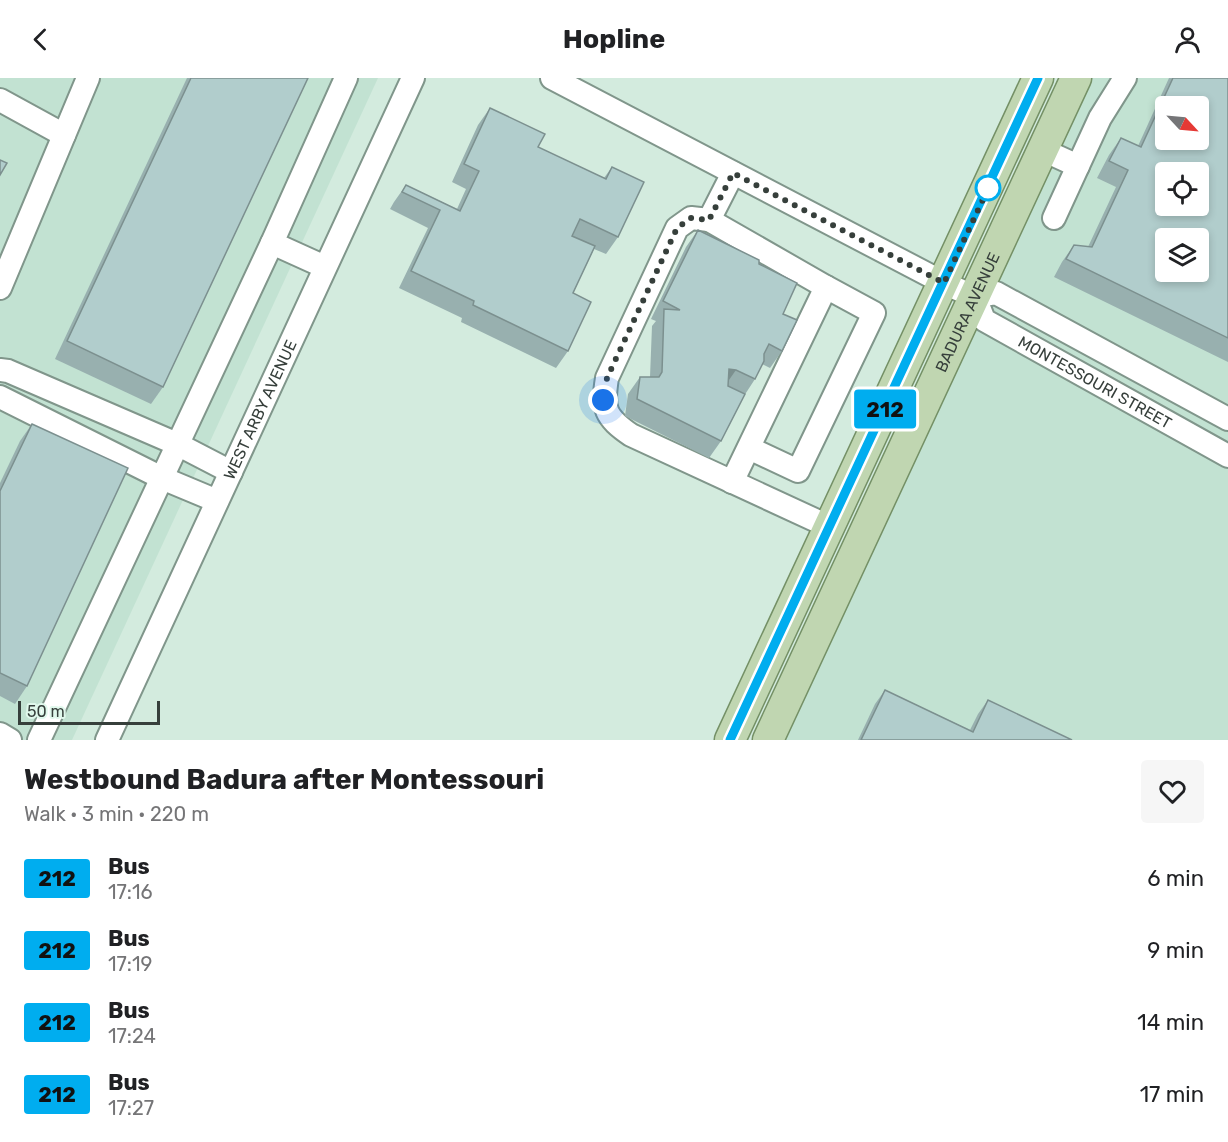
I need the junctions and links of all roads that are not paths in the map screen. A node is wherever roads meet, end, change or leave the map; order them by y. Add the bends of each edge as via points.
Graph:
1 (88, 78) edge
2 (346, 78) edge
3 (413, 78) edge
4 (552, 78) edge
5 (1038, 78) edge
6 (1076, 78) edge
7 (1125, 78) edge
8 (0, 100) edge
9 (64, 135) junction
10 (1043, 150) junction
11 (1078, 166) junction
12 (733, 173) junction
13 (1053, 218) dead end
14 (709, 220) junction
15 (272, 243) junction
16 (325, 267) junction
17 (944, 283) junction
18 (826, 287) junction
19 (0, 288) edge
20 (975, 297) junction
21 (0, 370) edge
22 (0, 397) edge
23 (1228, 419) edge
24 (177, 444) junction
25 (749, 448) junction
26 (1228, 456) edge
27 (231, 472) junction
28 (162, 478) junction
29 (732, 482) junction
30 (217, 501) junction
31 (830, 527) junction
32 (0, 734) edge
33 (10, 740) edge
34 (39, 740) edge
35 (107, 740) edge
36 (730, 740) edge
37 (768, 740) edge

1 - 9 street
2 - 15 street
3 - 16 street, WEST ARBY AVENUE
4 - 12 street, MONTESSOURI STREET
5 - 17 main road, BADURA AVENUE
6 - 10 main road, BADURA AVENUE
7 - 11 street via 1100,118
8 - 9 street
9 - 19 street
10 - 11 street
10 - 20 main road, BADURA AVENUE
11 - 13 street
12 - 14 street
12 - 17 street, MONTESSOURI STREET
14 - 18 street
14 - 29 street via 691,218 677,228 607,378 603,400 612,422 631,435
15 - 16 street
15 - 24 street
16 - 27 street, WEST ARBY AVENUE
17 - 20 street, MONTESSOURI STREET
17 - 31 main road, BADURA AVENUE
18 - 25 street
18 - 25 street via 874,313 798,471
20 - 23 street, MONTESSOURI STREET via 996,293
20 - 26 street, MONTESSOURI STREET via 984,320
20 - 37 main road, BADURA AVENUE
21 - 24 street
22 - 28 street
24 - 27 street
24 - 28 street
25 - 29 street
27 - 30 street, WEST ARBY AVENUE
28 - 30 street
28 - 34 street
29 - 31 street
30 - 35 street, WEST ARBY AVENUE
31 - 36 main road, BADURA AVENUE
32 - 33 street

